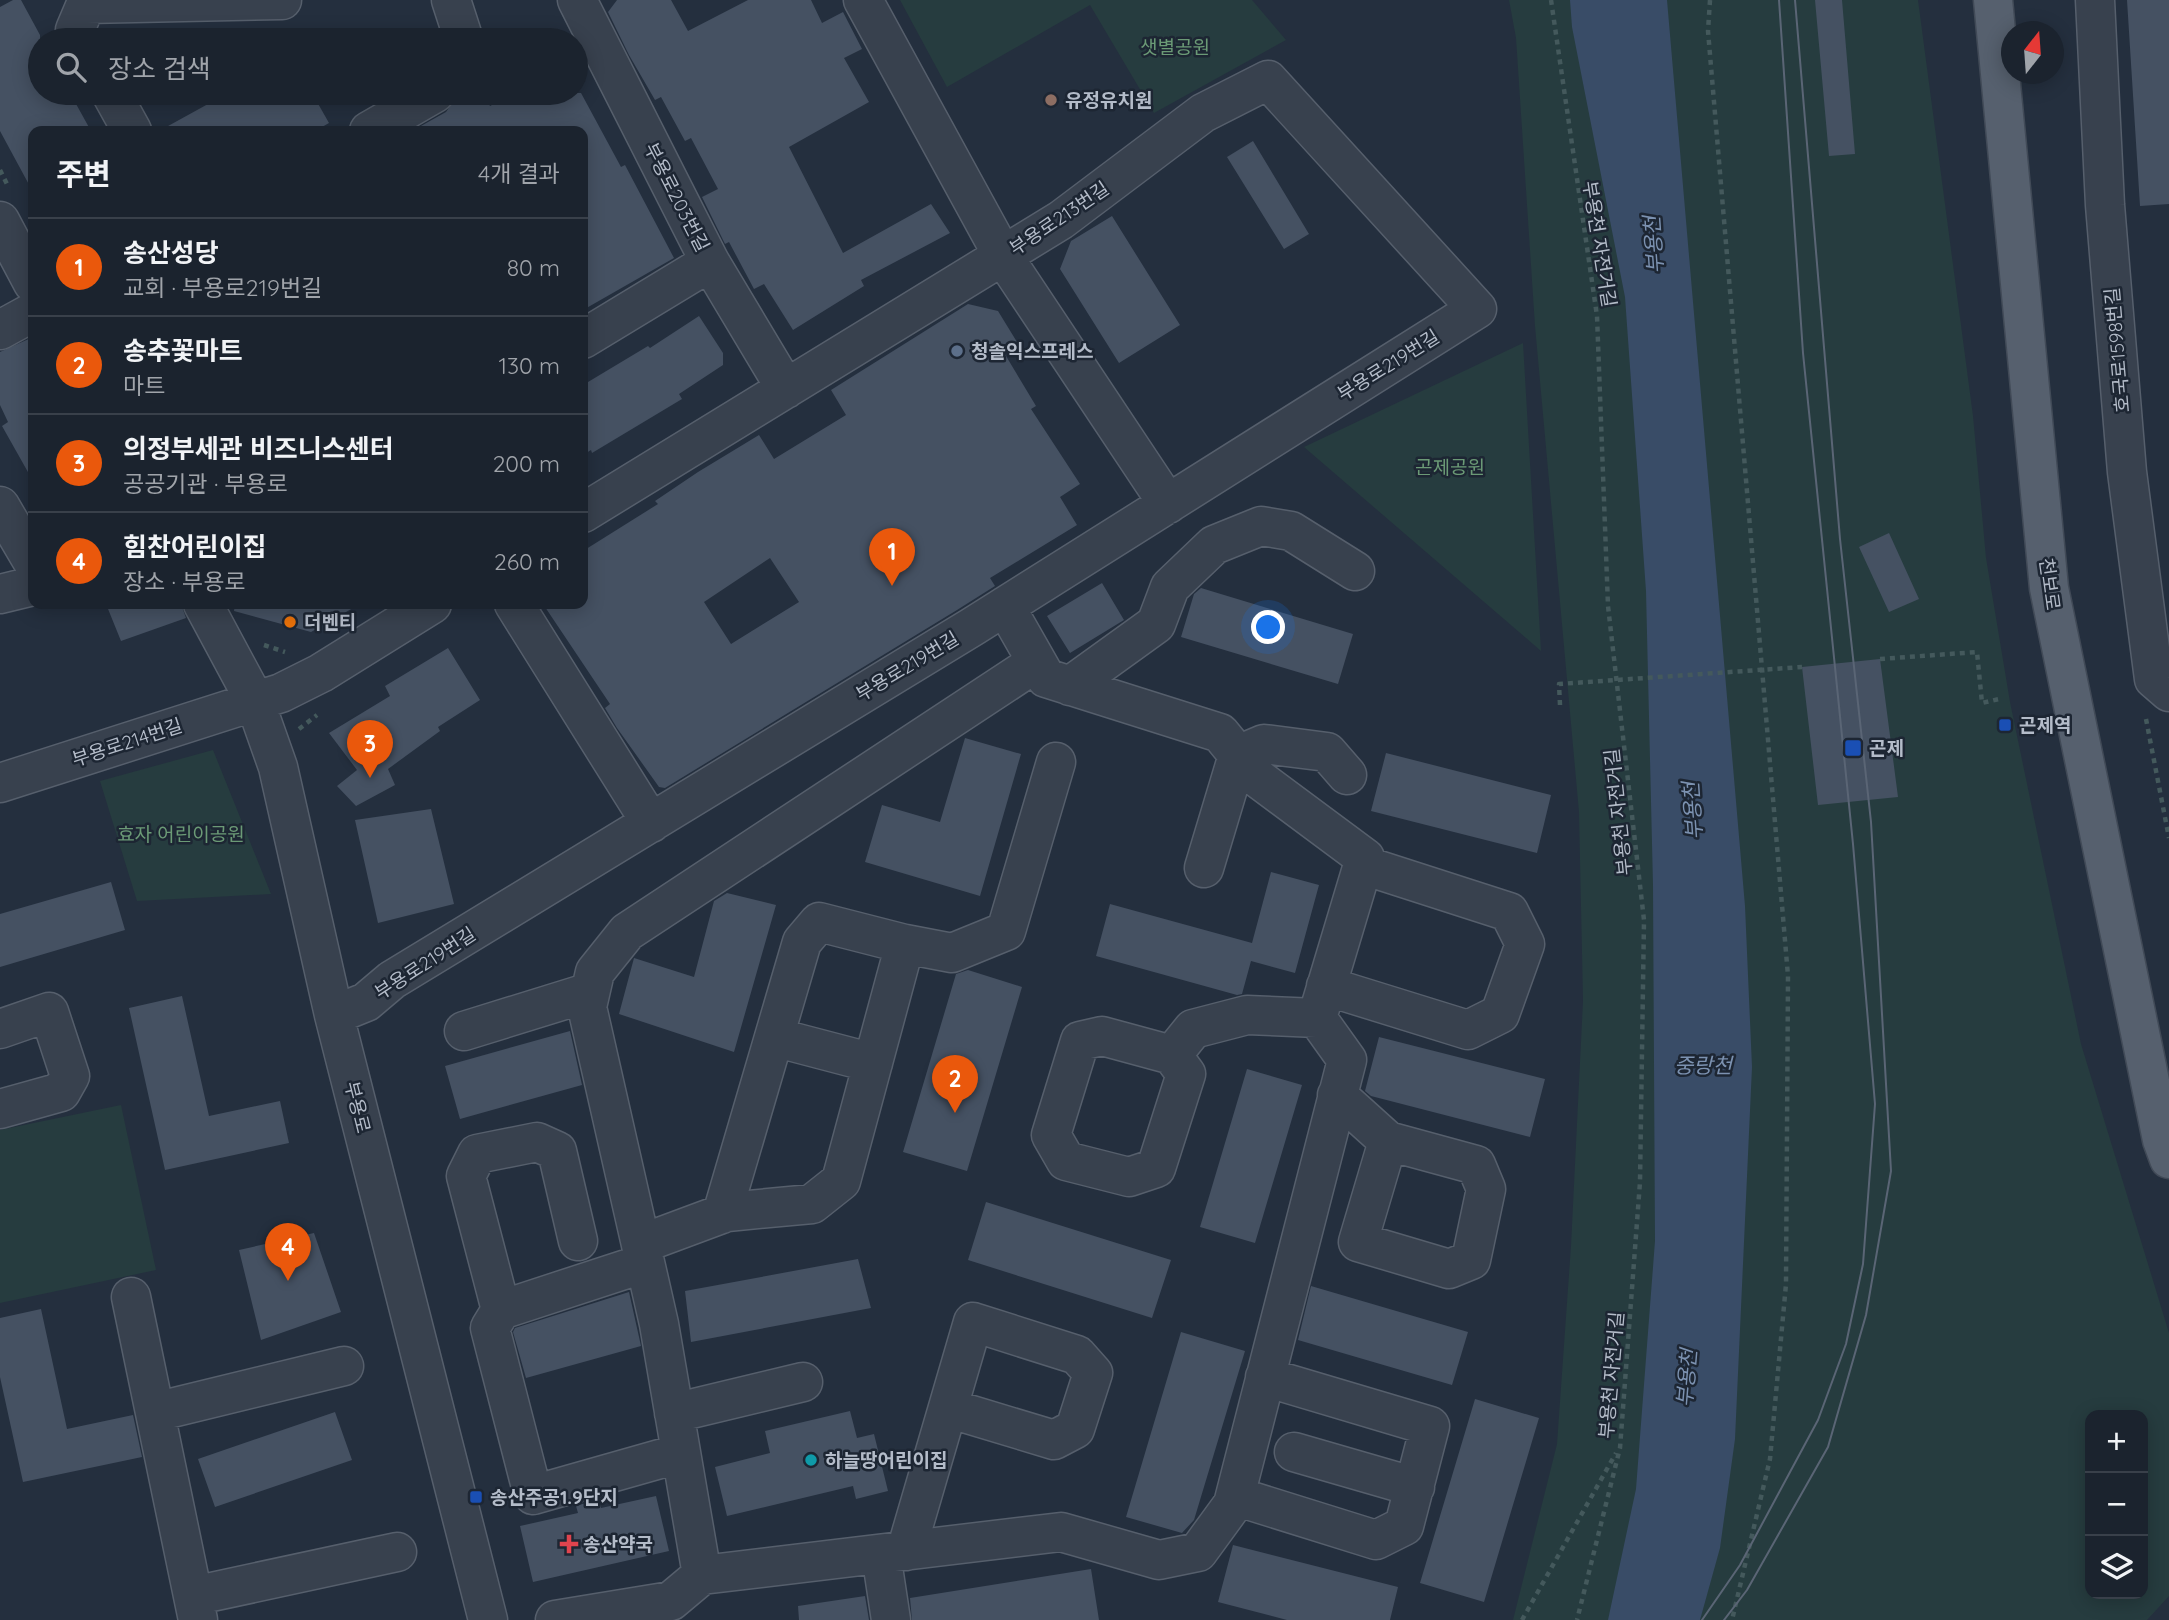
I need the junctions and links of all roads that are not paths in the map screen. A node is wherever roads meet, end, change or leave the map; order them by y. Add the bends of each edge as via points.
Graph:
1 (282, 0) edge
2 (451, 0) edge
3 (577, 0) edge
4 (863, 0) edge
5 (1993, 0) edge
6 (2095, 0) edge
7 (76, 28) edge
8 (460, 28) edge
9 (118, 105) edge
10 (416, 105) edge
11 (129, 126) edge
12 (383, 126) edge
13 (0, 221) edge
14 (1003, 256) junction
15 (710, 262) junction
16 (28, 274) edge
17 (1476, 309) joint
18 (28, 315) edge
19 (0, 330) edge
20 (588, 336) edge
21 (786, 389) junction
22 (1168, 504) junction
23 (0, 506) edge
24 (588, 510) edge
25 (28, 554) edge
26 (1355, 571) dead end
27 (28, 587) edge
28 (0, 594) edge
29 (1005, 606) junction
30 (206, 609) edge
31 (412, 609) edge
32 (517, 609) edge
33 (1037, 662) junction
34 (1069, 686) junction
35 (2169, 692) edge
36 (254, 699) junction
37 (1238, 755) junction
38 (1056, 762) dead end
39 (1347, 775) dead end
40 (0, 783) edge
41 (651, 823) junction
42 (1363, 865) junction
43 (1204, 868) dead end
44 (905, 944) junction
45 (590, 992) junction
46 (1321, 1002) junction
47 (334, 1015) junction
48 (0, 1029) edge
49 (464, 1031) dead end
50 (774, 1037) junction
51 (1172, 1055) dead end
52 (873, 1063) junction
53 (1337, 1095) junction
54 (0, 1109) edge
55 (1388, 1141) dead end
56 (2167, 1146) edge
57 (722, 1214) junction
58 (578, 1241) dead end
59 (643, 1253) junction
60 (131, 1297) dead end
61 (501, 1310) junction
62 (344, 1366) dead end
63 (1265, 1377) junction
64 (803, 1382) dead end
65 (947, 1408) dead end
66 (155, 1412) junction
67 (674, 1413) junction
68 (681, 1452) junction
69 (1294, 1452) dead end
70 (1415, 1486) junction
71 (1235, 1496) junction
72 (397, 1552) dead end
73 (893, 1552) junction
74 (702, 1575) junction
75 (195, 1608) edge
76 (672, 1610) edge
77 (488, 1620) edge
78 (555, 1620) edge
79 (891, 1620) edge

1 - 7 street via 86,4
2 - 8 street
3 - 15 street, 부용로203번길
4 - 14 street
5 - 56 main road, 천보로 via 2049,588
6 - 35 street, 호국로1598번길 via 2105,205 2127,472 2154,679
9 - 11 street
10 - 12 street
13 - 16 street
14 - 17 street, 부용로213번길 via 1061,220 1203,113 1268,80
14 - 21 street, 부용로213번길
14 - 22 street
15 - 20 street, 부용로203번길
15 - 21 street
17 - 22 street, 부용로219번길
18 - 19 street
21 - 24 street, 부용로213번길
22 - 29 street, 부용로219번길
23 - 25 street
26 - 34 street via 1291,531 1261,526 1226,540 1214,545 1170,587 1156,624
27 - 28 street
29 - 33 street
29 - 41 street, 부용로219번길
30 - 36 street, 부용로
31 - 36 street via 321,673 281,693
32 - 41 street
33 - 34 street via 1046,678
33 - 45 street via 627,932 595,972
34 - 37 street via 1220,733
36 - 40 street, 부용로214번길
36 - 47 street, 부용로 via 278,767
37 - 39 street via 1264,744 1327,752
37 - 42 street via 1256,777 1365,858
37 - 43 street
38 - 44 street via 1006,931 952,953
41 - 47 street, 부용로219번길 via 392,980 366,1002
42 - 46 street
42 - 46 street via 1509,912 1525,944 1500,1013 1468,1030
44 - 50 street via 819,922 802,942
44 - 52 street
45 - 49 street
45 - 59 street via 587,1007
46 - 51 street via 1192,1029
46 - 53 street via 1347,1060
47 - 77 street, 부용로
48 - 54 street via 49,1012 70,1076 61,1092
50 - 52 street
50 - 57 street
52 - 57 street via 841,1181 812,1204
53 - 55 street
53 - 63 street
57 - 59 street
58 - 61 street via 557,1151 537,1142 477,1154 466,1176
59 - 61 street
59 - 67 street
60 - 66 street
61 - 68 street via 490,1328 533,1495
62 - 66 street
63 - 70 street via 1430,1426
63 - 71 street
64 - 67 street
65 - 73 street
66 - 75 street
67 - 68 street
68 - 74 street
69 - 70 street
70 - 71 street via 1404,1526 1377,1540
71 - 73 street via 1198,1552 1159,1560 1060,1532
72 - 75 street
73 - 74 street
73 - 79 street
74 - 76 street
76 - 78 street

